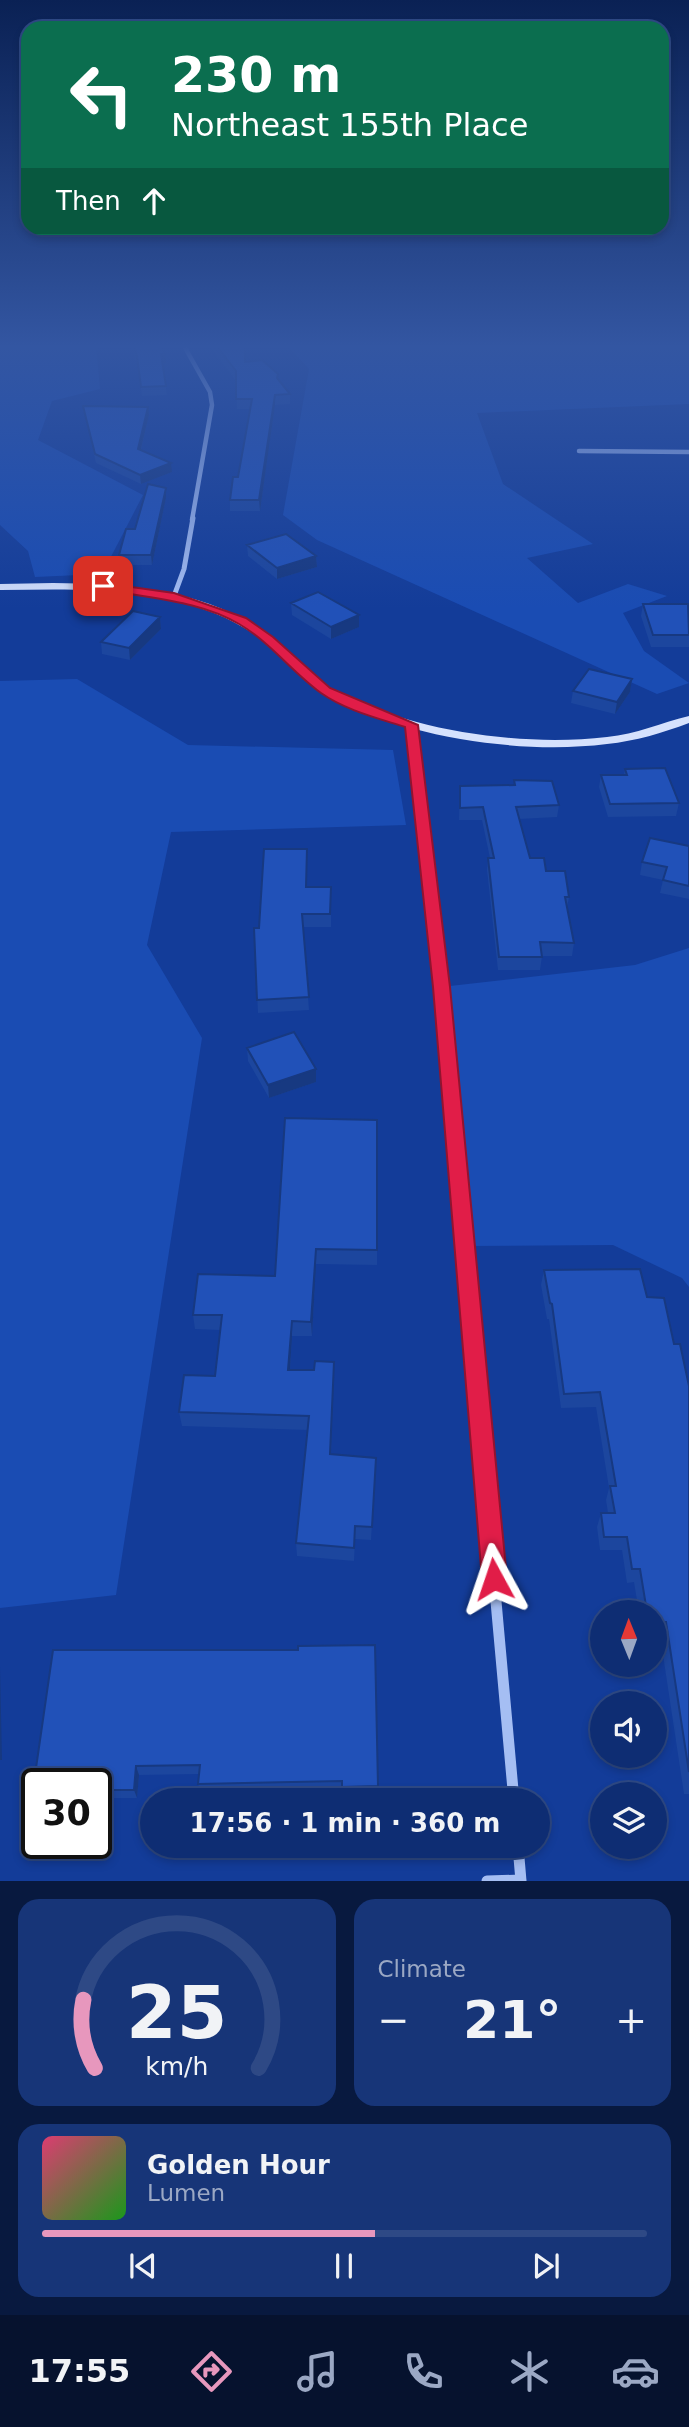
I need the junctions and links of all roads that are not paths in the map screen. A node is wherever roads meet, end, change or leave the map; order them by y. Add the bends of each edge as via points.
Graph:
1 (207, 432) edge
2 (579, 451) dead end
3 (689, 452) edge
4 (0, 587) edge
5 (174, 596) junction
6 (689, 719) edge
7 (411, 725) junction
8 (513, 1788) edge
9 (519, 1858) edge
10 (521, 1880) edge
11 (486, 1881) edge

1 - 5 street via 184,569
2 - 3 street
4 - 5 street via 103,586
5 - 7 street via 242,621 326,690
6 - 7 street via 674,727 580,742 490,738
7 - 8 street via 444,1014
9 - 10 street
10 - 11 street

